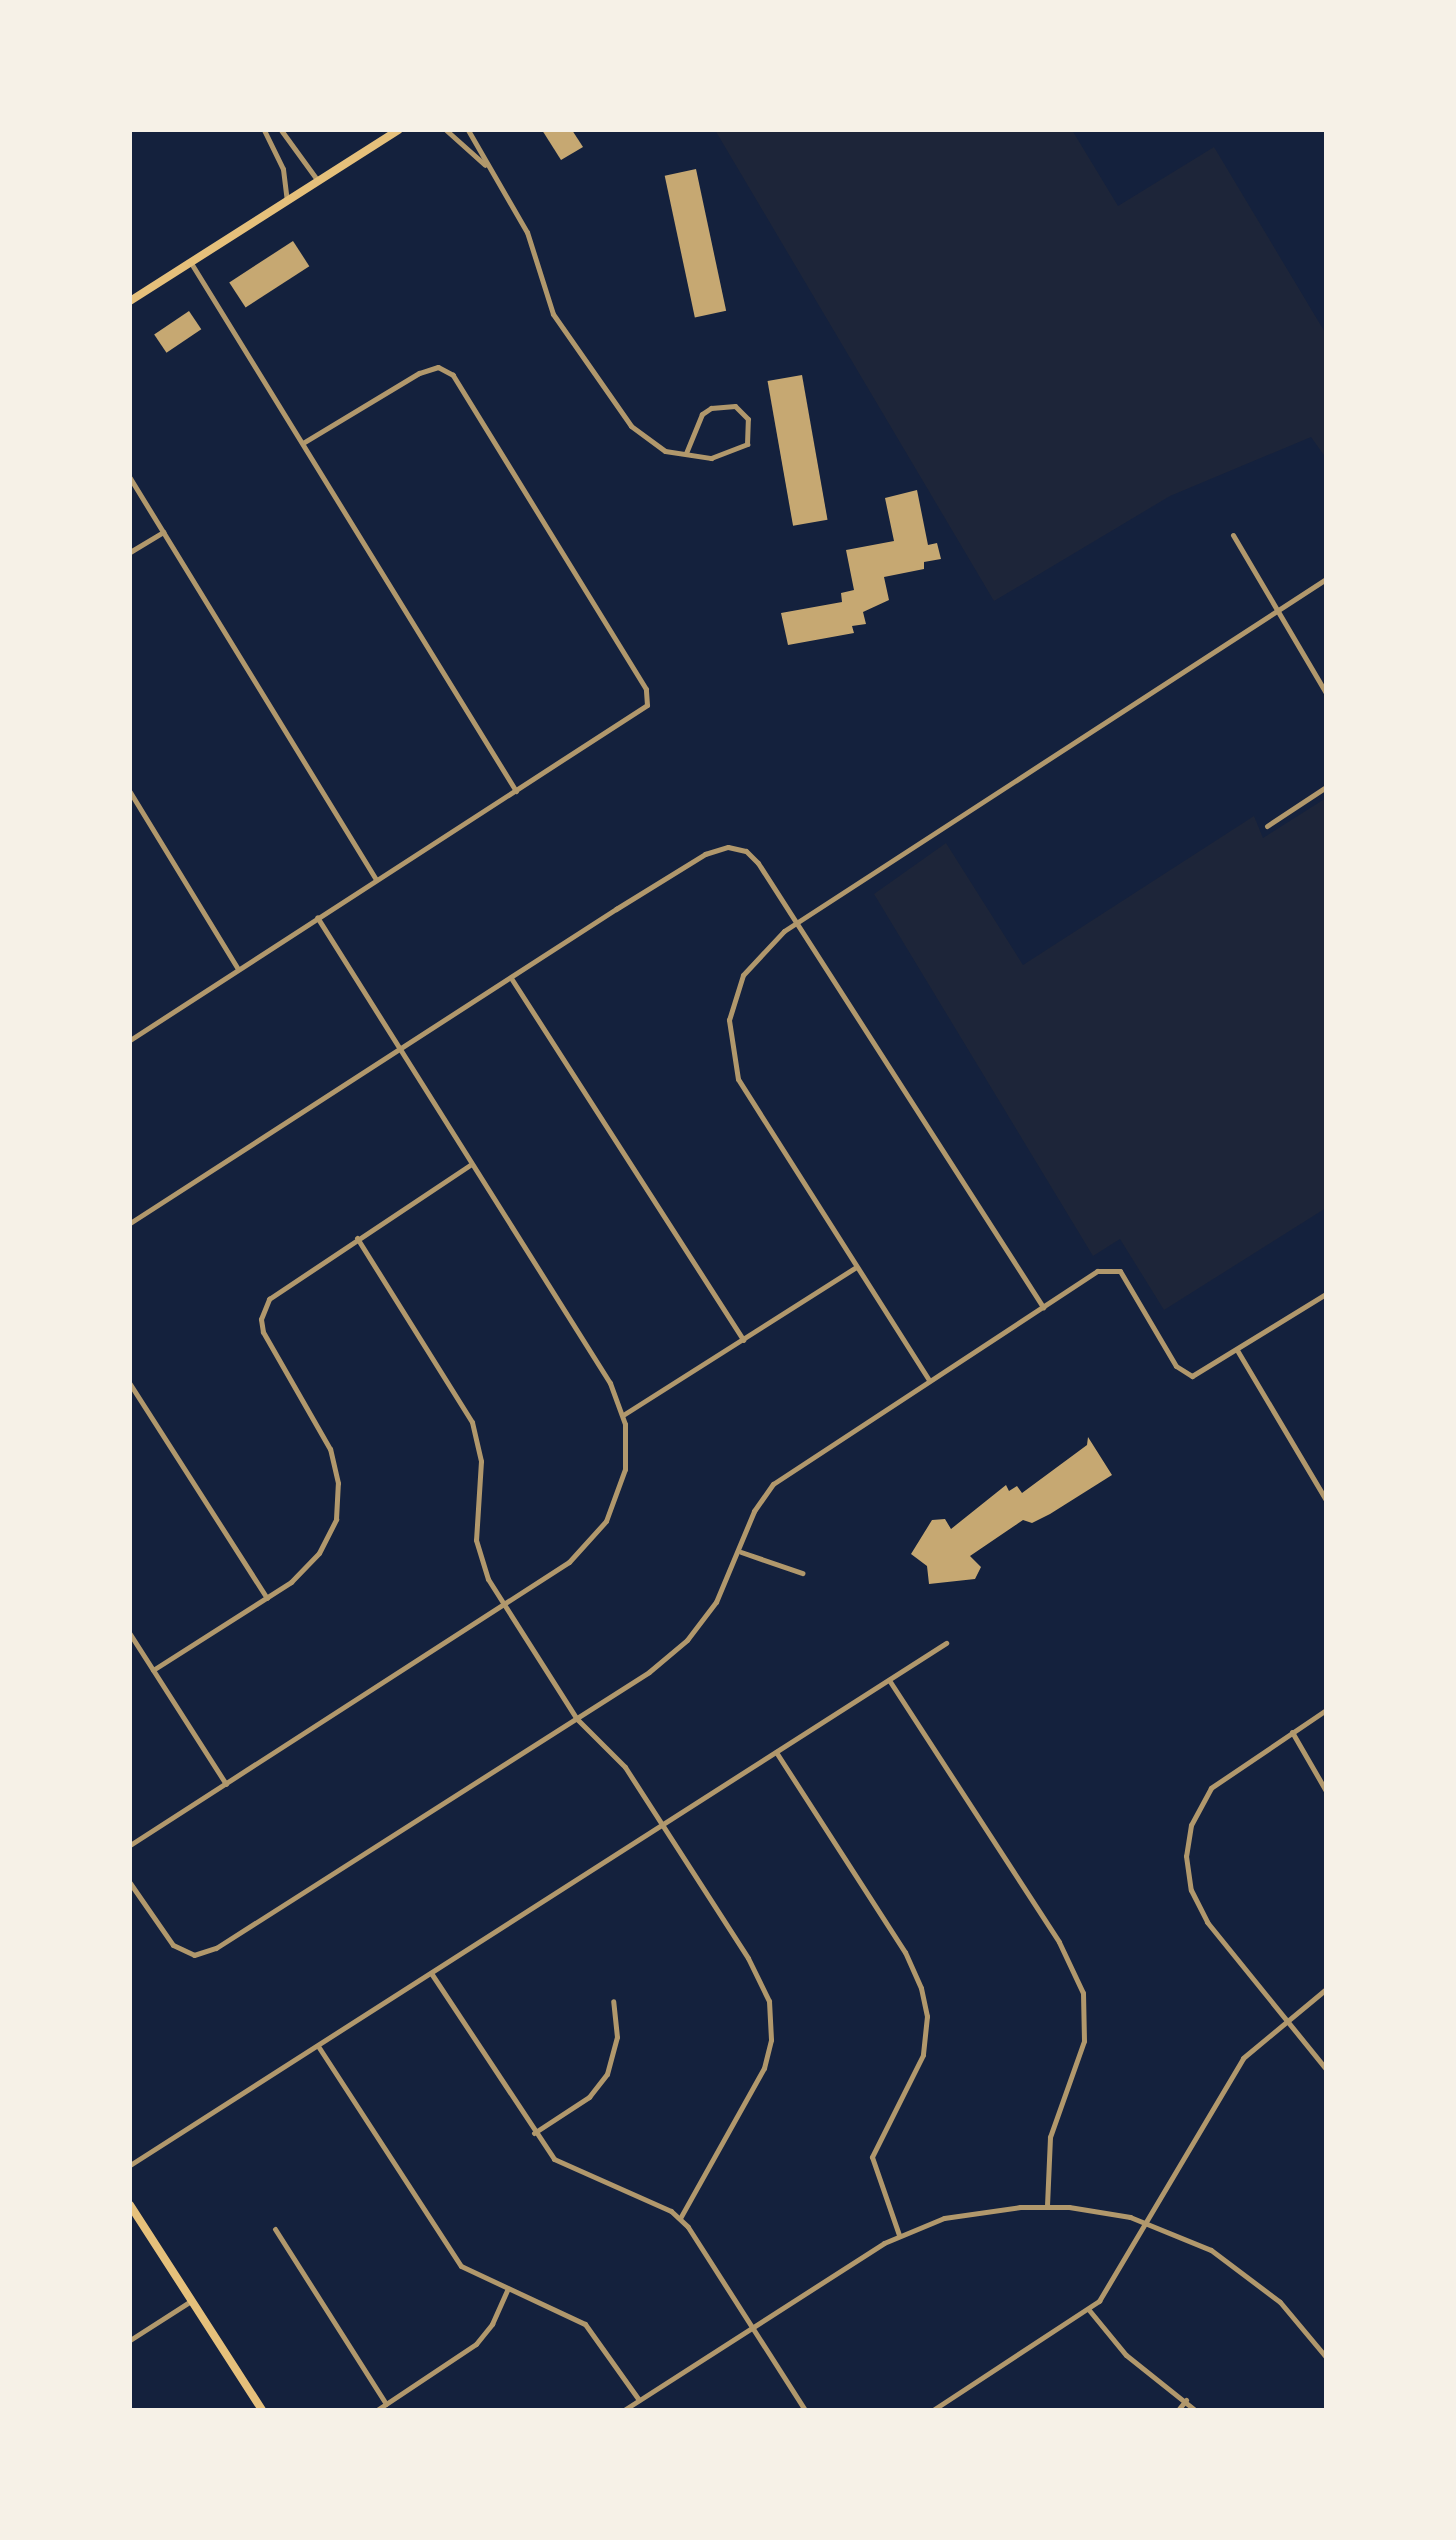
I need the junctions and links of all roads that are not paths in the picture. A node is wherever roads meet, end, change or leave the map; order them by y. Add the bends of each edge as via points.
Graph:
1 (264, 130) edge
2 (281, 130) edge
3 (398, 130) edge
4 (446, 130) edge
5 (468, 130) edge
6 (489, 168) junction
7 (319, 181) junction
8 (287, 201) junction
9 (191, 263) junction
10 (130, 301) edge
11 (303, 443) junction
12 (686, 453) junction
13 (130, 478) edge
14 (163, 532) junction
15 (1233, 535) dead end
16 (130, 552) edge
17 (1326, 579) edge
18 (1277, 610) junction
19 (1326, 693) edge
20 (1326, 787) edge
21 (516, 791) junction
22 (130, 792) edge
23 (1267, 826) dead end
24 (376, 879) junction
25 (317, 917) junction
26 (796, 923) junction
27 (238, 969) junction
28 (511, 978) junction
29 (130, 1040) edge
30 (397, 1051) junction
31 (470, 1165) junction
32 (130, 1223) edge
33 (357, 1238) junction
34 (856, 1267) junction
35 (1326, 1294) edge
36 (1043, 1307) junction
37 (743, 1340) junction
38 (1237, 1350) junction
39 (929, 1380) junction
40 (130, 1384) edge
41 (623, 1415) junction
42 (1326, 1500) edge
43 (741, 1552) junction
44 (802, 1573) dead end
45 (267, 1598) junction
46 (503, 1606) junction
47 (130, 1634) edge
48 (946, 1643) dead end
49 (153, 1670) junction
50 (889, 1680) junction
51 (1326, 1710) edge
52 (577, 1719) junction
53 (1292, 1732) junction
54 (776, 1752) junction
55 (226, 1784) junction
56 (1326, 1791) edge
57 (662, 1825) junction
58 (130, 1845) edge
59 (130, 1883) edge
60 (431, 1973) junction
61 (1326, 1989) edge
62 (613, 2001) dead end
63 (1286, 2020) junction
64 (318, 2046) junction
65 (1326, 2069) edge
66 (534, 2133) junction
67 (130, 2165) edge
68 (130, 2205) edge
69 (1047, 2206) junction
70 (680, 2218) junction
71 (1146, 2222) junction
72 (275, 2229) dead end
73 (899, 2235) junction
74 (507, 2290) junction
75 (192, 2300) junction
76 (1089, 2310) junction
77 (752, 2326) junction
78 (130, 2340) edge
79 (1326, 2357) edge
80 (639, 2400) junction
81 (1186, 2400) junction
82 (386, 2404) junction
83 (262, 2410) edge
84 (377, 2410) edge
85 (624, 2410) edge
86 (805, 2410) edge
87 (933, 2410) edge
88 (1178, 2410) edge
89 (1195, 2410) edge

1 - 8 street via 283,169
2 - 7 street
3 - 7 main road
4 - 6 street
5 - 6 street
6 - 12 street via 533,245 553,314 623,417 654,446
7 - 8 main road
8 - 9 main road
9 - 10 main road
9 - 11 street
11 - 21 street
11 - 21 street via 419,373 438,367 453,375 648,700 636,717
12 - 12 street via 711,458 734,453 750,437 748,419 735,406 711,408 702,414
13 - 14 street
14 - 16 street
14 - 24 street
15 - 18 street
17 - 18 street
18 - 19 street
18 - 26 street
20 - 23 street
21 - 24 street
22 - 27 street
24 - 25 street
25 - 27 street
25 - 30 street
26 - 28 street via 750,855 735,848 716,849
26 - 34 street via 768,944 743,975 729,1020 730,1050 746,1095
26 - 36 street
27 - 29 street
28 - 30 street
28 - 37 street
30 - 31 street
30 - 32 street
31 - 33 street
31 - 41 street via 599,1364
33 - 45 street via 276,1291 261,1319 268,1345 330,1449 339,1499 319,1553
33 - 46 street via 472,1422 481,1461 478,1553
34 - 37 street
34 - 39 street
35 - 38 street
36 - 38 street via 1111,1267 1125,1277 1185,1374 1201,1373
36 - 39 street
37 - 41 street
38 - 42 street
39 - 43 street via 773,1484 754,1511
40 - 45 street
41 - 46 street via 625,1469 606,1521 569,1562
43 - 44 street
43 - 52 street via 716,1602 687,1640
45 - 49 street
46 - 52 street
46 - 55 street
47 - 49 street
48 - 50 street
49 - 55 street
50 - 54 street
50 - 69 street via 1059,1942 1083,1993 1084,2041 1050,2137
51 - 53 street
52 - 57 street via 625,1767
52 - 59 street via 207,1952 194,1955 173,1945
53 - 56 street
53 - 63 street via 1211,1788 1191,1825 1186,1856 1199,1908
54 - 57 street
54 - 73 street via 905,1952 921,1988 927,2016 923,2055 872,2157
55 - 58 street
57 - 60 street
57 - 70 street via 757,1973 772,2028 759,2081
60 - 64 street
60 - 66 street
61 - 63 street
62 - 66 street via 617,2037 607,2074 589,2097
63 - 65 street
63 - 71 street via 1243,2058
64 - 67 street
64 - 74 street via 455,2258 478,2277
66 - 70 street via 566,2168
68 - 75 main road
69 - 71 street
69 - 73 street via 944,2218
70 - 77 street
71 - 76 street via 1105,2293
71 - 79 street via 1211,2250 1255,2280 1296,2318
72 - 82 street
73 - 77 street
74 - 80 street via 591,2329
74 - 82 street via 476,2344
75 - 78 street
75 - 83 main road
76 - 81 street via 1126,2355
76 - 87 street
77 - 80 street
77 - 86 street
80 - 85 street
81 - 88 street
81 - 89 street
82 - 84 street

